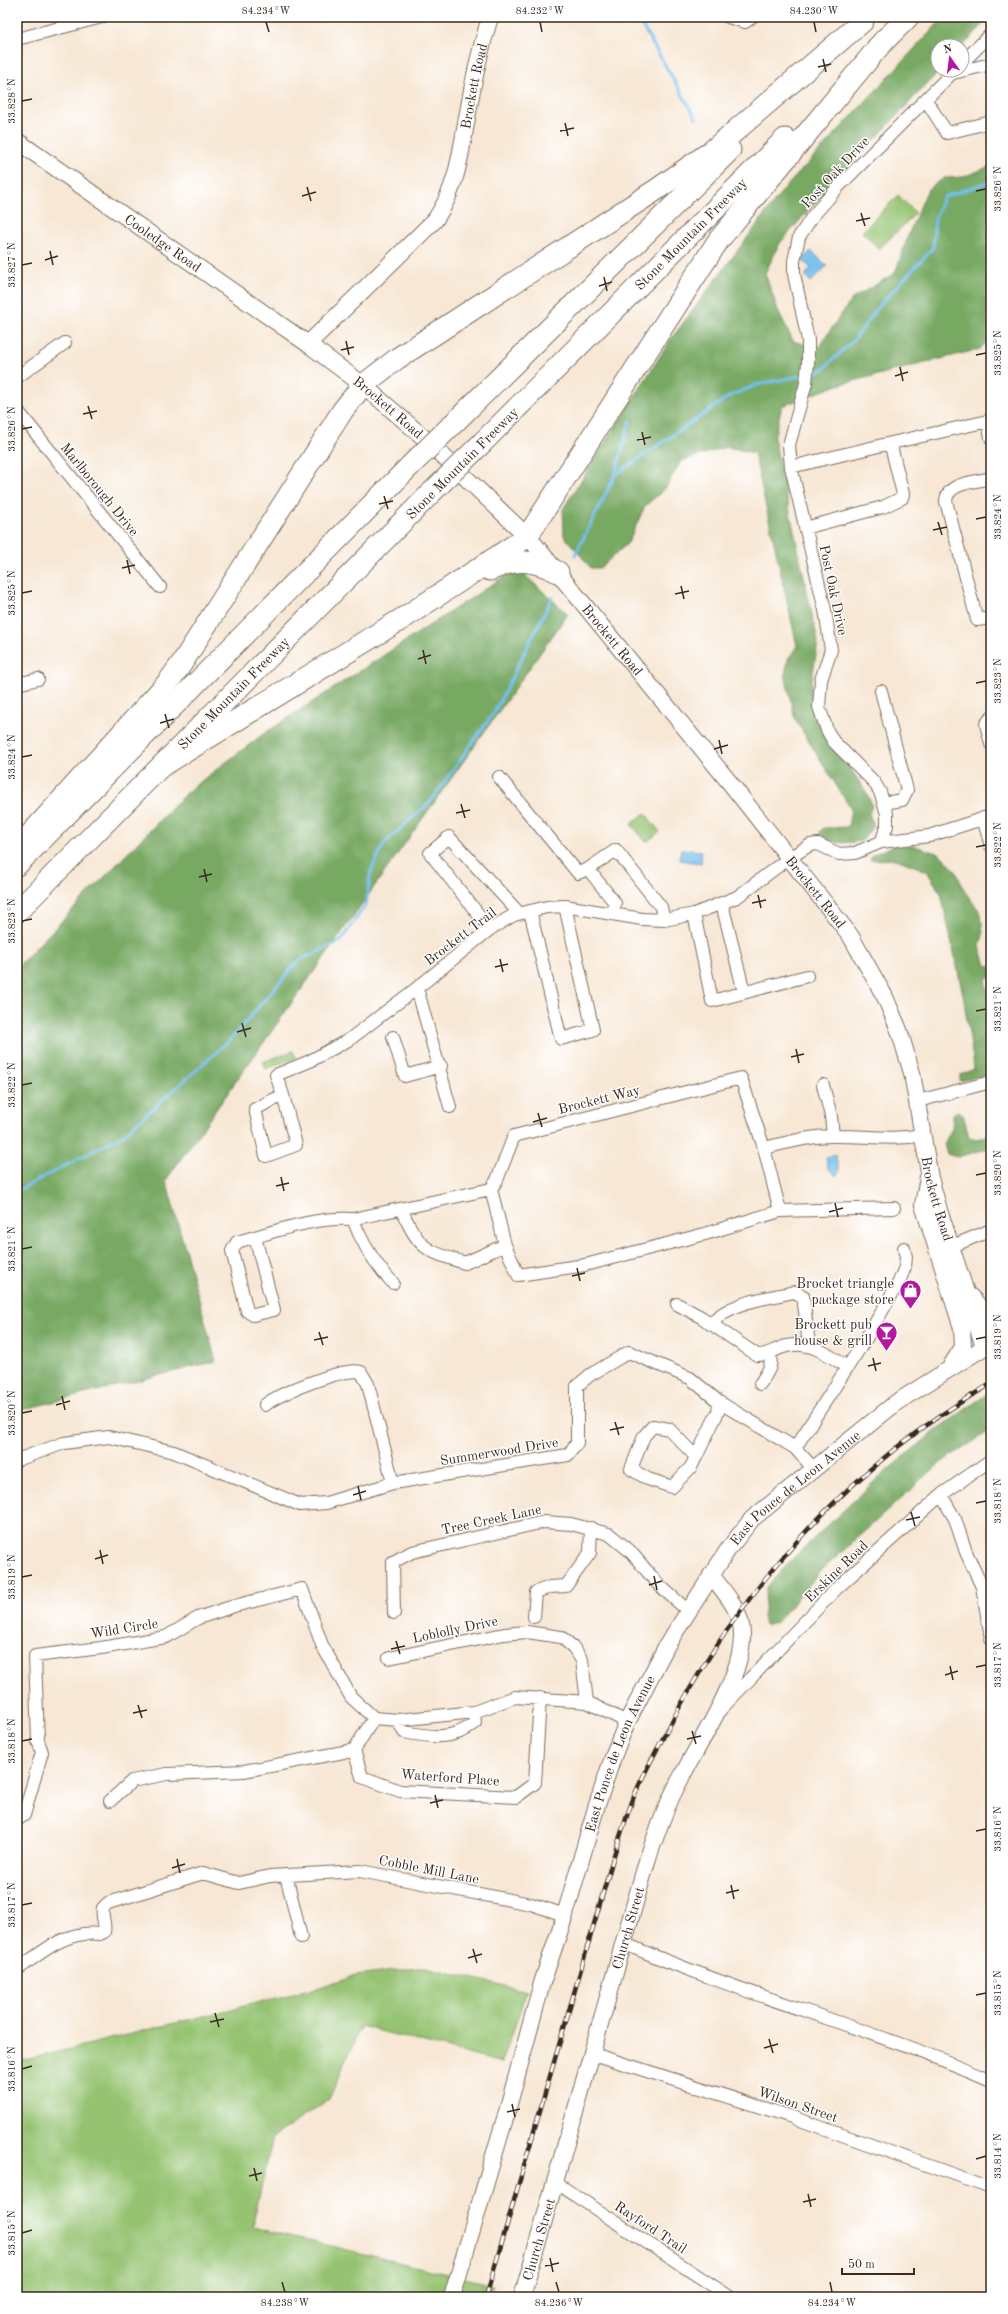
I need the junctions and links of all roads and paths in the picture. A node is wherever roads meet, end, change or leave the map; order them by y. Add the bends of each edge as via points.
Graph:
1 (102, 17) edge
2 (490, 17) edge
3 (728, 17) edge
4 (752, 17) edge
5 (908, 17) edge
6 (864, 19) edge
7 (991, 34) edge
8 (886, 38) junction
9 (17, 39) edge
10 (970, 55) edge
11 (991, 64) edge
12 (970, 69) edge
13 (948, 78) edge
14 (926, 100) junction
15 (991, 122) edge
16 (17, 141) edge
17 (65, 343) dead end
18 (308, 344) junction
19 (17, 377) edge
20 (363, 384) junction
21 (17, 410) edge
22 (991, 438) edge
23 (887, 444) junction
24 (791, 467) junction
25 (991, 478) edge
26 (805, 528) junction
27 (527, 537) junction
28 (558, 572) junction
29 (160, 587) dead end
30 (451, 587) junction
31 (991, 618) edge
32 (38, 679) dead end
33 (17, 684) edge
34 (881, 691) dead end
35 (991, 718) edge
36 (991, 744) edge
37 (162, 766) junction
38 (499, 778) dead end
39 (884, 803) junction
40 (987, 817) edge
41 (881, 842) junction
42 (991, 846) edge
43 (17, 848) edge
44 (789, 858) junction
45 (17, 865) edge
46 (588, 869) junction
47 (722, 904) junction
48 (565, 906) junction
49 (17, 912) edge
50 (525, 912) junction
51 (613, 914) junction
52 (694, 914) junction
53 (664, 920) junction
54 (490, 929) junction
55 (807, 976) dead end
56 (417, 988) junction
57 (744, 992) junction
58 (394, 1036) dead end
59 (441, 1066) junction
60 (991, 1082) edge
61 (823, 1085) dead end
62 (283, 1095) junction
63 (918, 1101) junction
64 (450, 1107) dead end
65 (832, 1136) junction
66 (924, 1136) junction
67 (764, 1148) junction
68 (929, 1170) junction
69 (491, 1188) junction
70 (894, 1208) dead end
71 (402, 1209) junction
72 (780, 1211) junction
73 (353, 1219) junction
74 (991, 1230) edge
75 (256, 1237) junction
76 (506, 1245) junction
77 (950, 1247) junction
78 (904, 1248) dead end
79 (393, 1283) dead end
80 (964, 1288) junction
81 (677, 1304) dead end
82 (991, 1320) edge
83 (710, 1324) junction
84 (809, 1345) junction
85 (988, 1345) edge
86 (769, 1353) junction
87 (847, 1367) junction
88 (948, 1369) junction
89 (760, 1384) dead end
90 (719, 1402) junction
91 (265, 1405) dead end
92 (795, 1448) junction
93 (696, 1456) junction
94 (17, 1460) edge
95 (991, 1460) edge
96 (813, 1468) junction
97 (393, 1483) junction
98 (941, 1495) junction
99 (591, 1528) junction
100 (711, 1575) junction
101 (688, 1611) junction
102 (394, 1613) dead end
103 (534, 1617) dead end
104 (991, 1638) edge
105 (389, 1658) dead end
106 (739, 1663) junction
107 (756, 1673) junction
108 (540, 1698) junction
109 (587, 1702) junction
110 (474, 1712) junction
111 (714, 1717) junction
112 (374, 1718) junction
113 (398, 1720) junction
114 (627, 1722) junction
115 (354, 1750) junction
116 (110, 1801) dead end
117 (17, 1820) edge
118 (286, 1875) junction
119 (565, 1915) junction
120 (301, 1937) dead end
121 (623, 1943) junction
122 (17, 1970) edge
123 (593, 2054) junction
124 (991, 2080) edge
125 (556, 2182) junction
126 (991, 2188) edge
127 (452, 2297) edge
128 (522, 2297) edge
129 (730, 2297) edge

1 - 9 street
2 - 18 street, Brockett Road via 480,50 458,175 445,206 435,220
3 - 4 street via 745,22
5 - 8 highway, Stone Mountain Freeway
6 - 20 highway via 713,150
6 - 45 highway, bridge via 410,466
7 - 10 street
8 - 27 highway via 718,241
8 - 37 highway, Stone Mountain Freeway, bridge
11 - 12 street, Post Oak Drive
13 - 14 street, Post Oak Drive
14 - 15 street via 948,133
14 - 24 street, Post Oak Drive via 839,186 812,217 799,237 794,274 808,340 808,362 806,383 789,445
16 - 18 street, Cooledge Road
17 - 19 street
18 - 20 street, Brockett Road
20 - 27 street, Brockett Road via 422,436
20 - 43 highway via 343,410 169,681
21 - 29 street, Marlborough Drive
22 - 23 street via 988,421
23 - 24 street
23 - 26 street, Post Oak Drive via 891,446 902,498 883,507
24 - 26 street, Post Oak Drive
25 - 31 street via 954,487 946,496 946,501 977,620
26 - 39 street, Post Oak Drive via 825,610 831,650 821,680 819,707 833,741 874,782
27 - 28 street, Brockett Road
27 - 30 highway
28 - 30 highway via 539,563 514,561
28 - 44 street, Brockett Road
30 - 37 highway
32 - 33 street
34 - 39 street via 907,790 902,800
35 - 36 street via 986,724
37 - 49 highway, Stone Mountain Freeway
38 - 46 street via 578,873
39 - 41 street, Post Oak Drive via 887,826
40 - 41 street via 929,836
40 - 42 street
41 - 44 street via 863,852 847,854 839,854 815,844
44 - 47 street, Brockett Trail via 737,897
44 - 63 street, Brockett Road via 850,935 875,978 899,1030
46 - 51 street via 615,903
46 - 53 street via 616,850 661,907
47 - 52 street, Brockett Trail
47 - 57 street
48 - 50 street, Brockett Trail
48 - 50 street via 593,1030 561,1039
48 - 51 street, Brockett Trail
50 - 54 street, Brockett Trail
50 - 54 street via 449,837 430,853
51 - 53 street, Brockett Trail
52 - 53 street, Brockett Trail
52 - 57 street via 712,1001
54 - 56 street, Brockett Trail
55 - 57 street
56 - 59 street
56 - 62 street, Brockett Trail via 350,1039 310,1061 276,1075
58 - 59 street via 405,1076
59 - 64 street
60 - 63 street
61 - 65 street via 831,1116
62 - 62 street, Brockett Trail via 255,1109 266,1156 296,1145
63 - 66 street, Brockett Road
65 - 66 street via 893,1139
65 - 67 street via 809,1137
66 - 68 street, Brockett Road
67 - 69 street, Brockett Way via 741,1078 514,1136 497,1180
67 - 72 street, Brockett Way
68 - 77 street, Brockett Road
68 - 88 street via 923,1205 962,1328 963,1347
69 - 71 street
69 - 76 street
70 - 72 street
71 - 73 street
71 - 76 street via 414,1236 430,1252 465,1262
72 - 76 street via 705,1234 585,1265 518,1275
73 - 75 street via 334,1217
73 - 79 street via 361,1241 377,1266
74 - 77 street
75 - 75 street via 274,1310 253,1316 247,1311 232,1251 237,1242
77 - 80 street, Brockett Road
78 - 87 street via 905,1267 899,1282
80 - 82 street
80 - 85 street, Brockett Road
81 - 83 street
83 - 84 street via 716,1316 727,1310 794,1292 803,1296
83 - 86 street via 757,1355
84 - 86 street via 787,1346
84 - 87 street
85 - 88 street, East Ponce de Leon Avenue
86 - 89 street via 772,1360 770,1367
87 - 92 street
88 - 96 street, East Ponce de Leon Avenue via 896,1402
90 - 92 street, Summerwood Drive
90 - 93 street via 718,1412
90 - 97 street, Summerwood Drive via 690,1378 629,1352 590,1375 577,1386 577,1444 568,1455
91 - 97 street via 276,1396 345,1371 361,1372 368,1384
92 - 96 street, Summerwood Drive
93 - 93 street via 691,1467 672,1487 648,1479 631,1469 644,1436 653,1426 669,1429
94 - 97 street, Summerwood Drive via 64,1443 109,1437 174,1452 300,1505 326,1503
95 - 98 street, Erskine Road
96 - 100 street, East Ponce de Leon Avenue via 752,1519
98 - 104 street via 955,1519 982,1587
98 - 107 street, Erskine Road via 837,1588
99 - 101 street, Tree Creek Lane via 609,1534 630,1551 658,1583
99 - 102 street, Tree Creek Lane via 544,1522 412,1552 393,1562
99 - 103 street via 590,1553 566,1586 550,1587 536,1592
100 - 101 street, East Ponce de Leon Avenue
100 - 106 street, Church Street via 738,1613 742,1636
101 - 114 street, East Ponce de Leon Avenue via 667,1645
105 - 109 street, Loblolly Drive via 504,1634 527,1632 561,1637 573,1647 582,1660
106 - 107 street
106 - 111 street, Church Street
107 - 111 street, Erskine Road
108 - 109 street
108 - 110 street via 515,1697
108 - 115 street, Waterford Place via 534,1783 516,1797 400,1791 362,1777
109 - 114 street
110 - 113 street
110 - 113 street via 475,1723 464,1732 431,1737 404,1732
111 - 121 street, Church Street via 663,1816
112 - 113 street
112 - 115 street
112 - 117 street, Wild Circle via 351,1698 322,1645 302,1589 198,1618 166,1637 35,1656 38,1741 42,1752 24,1815
114 - 119 street, East Ponce de Leon Avenue via 598,1802
115 - 116 street via 244,1772 167,1774 132,1781
118 - 119 street, Cobble Mill Lane via 360,1871 531,1904
118 - 120 street
118 - 122 street, Cobble Mill Lane via 239,1883 203,1873 108,1903 102,1913 106,1924 104,1932 58,1940
119 - 127 street, East Ponce de Leon Avenue via 542,1983
121 - 123 street, Church Street
121 - 124 street via 931,2055
123 - 125 street, Church Street
123 - 126 street, Wilson Street via 789,2116
125 - 128 street, Church Street
125 - 129 street, Rayford Trail

